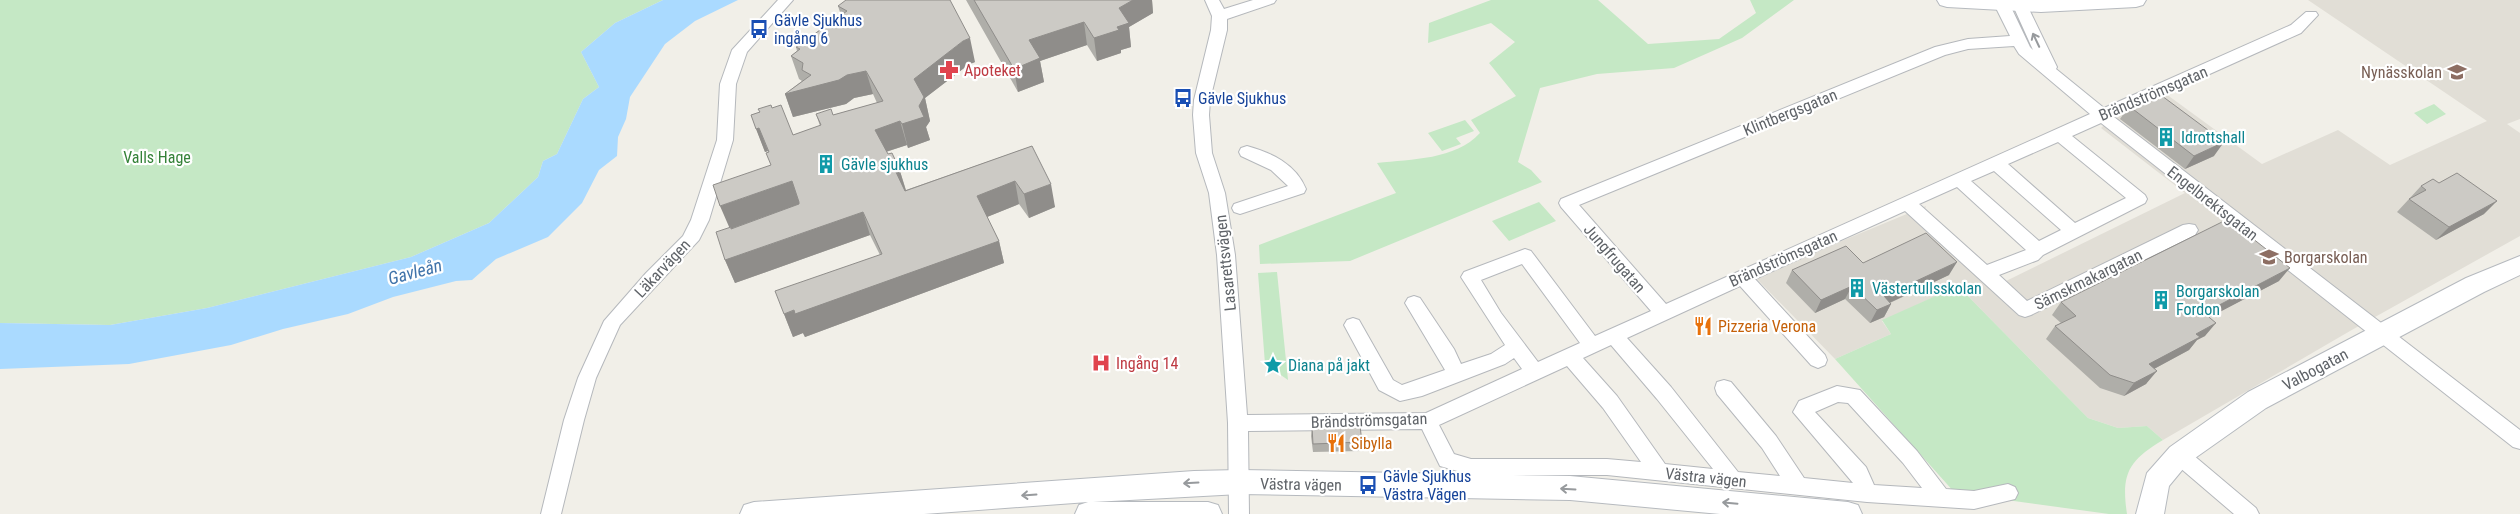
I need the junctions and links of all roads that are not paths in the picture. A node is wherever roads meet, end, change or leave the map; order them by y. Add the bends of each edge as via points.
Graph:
1 (786, 0) edge
2 (1270, 0) edge
3 (1946, 0) edge
4 (2091, 0) edge
5 (2136, 0) edge
6 (2112, 2) junction
7 (2010, 3) edge
8 (1215, 8) edge
9 (2311, 15) dead end
10 (2018, 41) junction
11 (2050, 73) junction
12 (2101, 115) junction
13 (2058, 134) junction
14 (1247, 152) dead end
15 (1995, 162) junction
16 (1958, 179) junction
17 (1906, 202) junction
18 (1568, 203) joint
19 (1240, 208) dead end
20 (2188, 230) dead end
21 (2074, 232) junction
22 (2037, 250) junction
23 (2519, 267) edge
24 (1984, 274) junction
25 (1742, 276) junction
26 (1414, 302) dead end
27 (1663, 312) junction
28 (1353, 325) dead end
29 (2383, 334) junction
30 (1614, 336) junction
31 (1592, 346) junction
32 (1517, 347) junction
33 (1570, 356) junction
34 (1818, 360) dead end
35 (1535, 373) junction
36 (1456, 374) junction
37 (1724, 388) dead end
38 (1400, 393) junction
39 (1403, 421) junction
40 (1428, 421) junction
41 (1238, 423) junction
42 (2520, 441) edge
43 (2180, 455) junction
44 (1659, 472) junction
45 (1732, 480) junction
46 (1240, 482) junction
47 (1798, 486) junction
48 (2008, 492) dead end
49 (1867, 493) junction
50 (1941, 498) junction
51 (551, 514) edge
52 (754, 514) edge
53 (1089, 514) edge
54 (1208, 514) edge
55 (1239, 514) edge
56 (1848, 514) edge
57 (2150, 514) edge
58 (2249, 514) edge

1 - 51 street, Läkarvägen via 740,50 728,84 725,140 700,220 690,240 613,321 574,420
2 - 8 street, Lasarettsvägen
3 - 7 main road
4 - 6 street
5 - 6 street
6 - 7 main road via 2068,7
7 - 10 street, Engelbrektsgatan
11 -> 7 street, Engelbrektsgatan
8 - 41 street, Lasarettsvägen via 1219,30 1201,115 1204,153 1217,193 1226,255
9 - 12 street, Brändströmsgatan via 2296,29
10 - 11 street, Engelbrektsgatan
10 - 18 street, Klintbergsgatan via 1963,44 1940,51
11 - 12 street, Engelbrektsgatan
12 - 13 street, Brändströmsgatan
12 - 29 street, Engelbrektsgatan
13 - 15 street, Brändströmsgatan
13 - 21 street via 2138,199
14 - 19 street via 1274,164 1296,181 1298,189
15 - 16 street, Brändströmsgatan
15 - 21 street
16 - 17 street, Brändströmsgatan
16 - 22 street
17 - 24 street, Sämskmakargatan
17 - 25 street, Brändströmsgatan
18 - 27 street, Jungfrugatan
20 - 24 street, Sämskmakargatan via 2025,310
21 - 22 street
22 - 24 street
23 - 29 main road, Valbogatan via 2475,285
25 - 27 street, Brändströmsgatan
25 - 34 street
26 - 36 street
27 - 30 street, Brändströmsgatan
28 - 38 street via 1386,385
29 - 42 street, Engelbrektsgatan
29 - 43 main road, Valbogatan via 2261,397
30 - 31 street, Brändströmsgatan
30 - 45 street via 1664,393
31 - 32 street via 1525,256 1470,277
31 - 33 street, Brändströmsgatan
32 - 35 street
32 - 36 street via 1498,359
33 - 35 street, Brändströmsgatan
33 - 44 street via 1610,402
35 - 40 street, Brändströmsgatan
36 - 38 street
37 - 47 street via 1769,442
38 - 39 street
39 - 40 street, Brändströmsgatan
39 - 41 street, Brändströmsgatan
40 - 44 street, Västra vägen via 1447,460 1471,467 1607,467
41 - 46 street, Lasarettsvägen
43 - 57 main road, Valbogatan via 2157,481
43 - 58 street
44 - 45 street, Västra vägen
45 - 47 street, Västra vägen
46 -> 52 main road, Västra vägen
46 - 55 street, Lasarettsvägen
56 -> 46 main road, Västra vägen via 1570,488
47 - 49 street, Västra vägen
48 - 50 street, Västra vägen via 1974,500
49 - 50 street, Västra vägen
49 - 50 street via 1859,473 1803,412 1806,407 1837,394 1853,396 1910,457
53 - 54 main road

